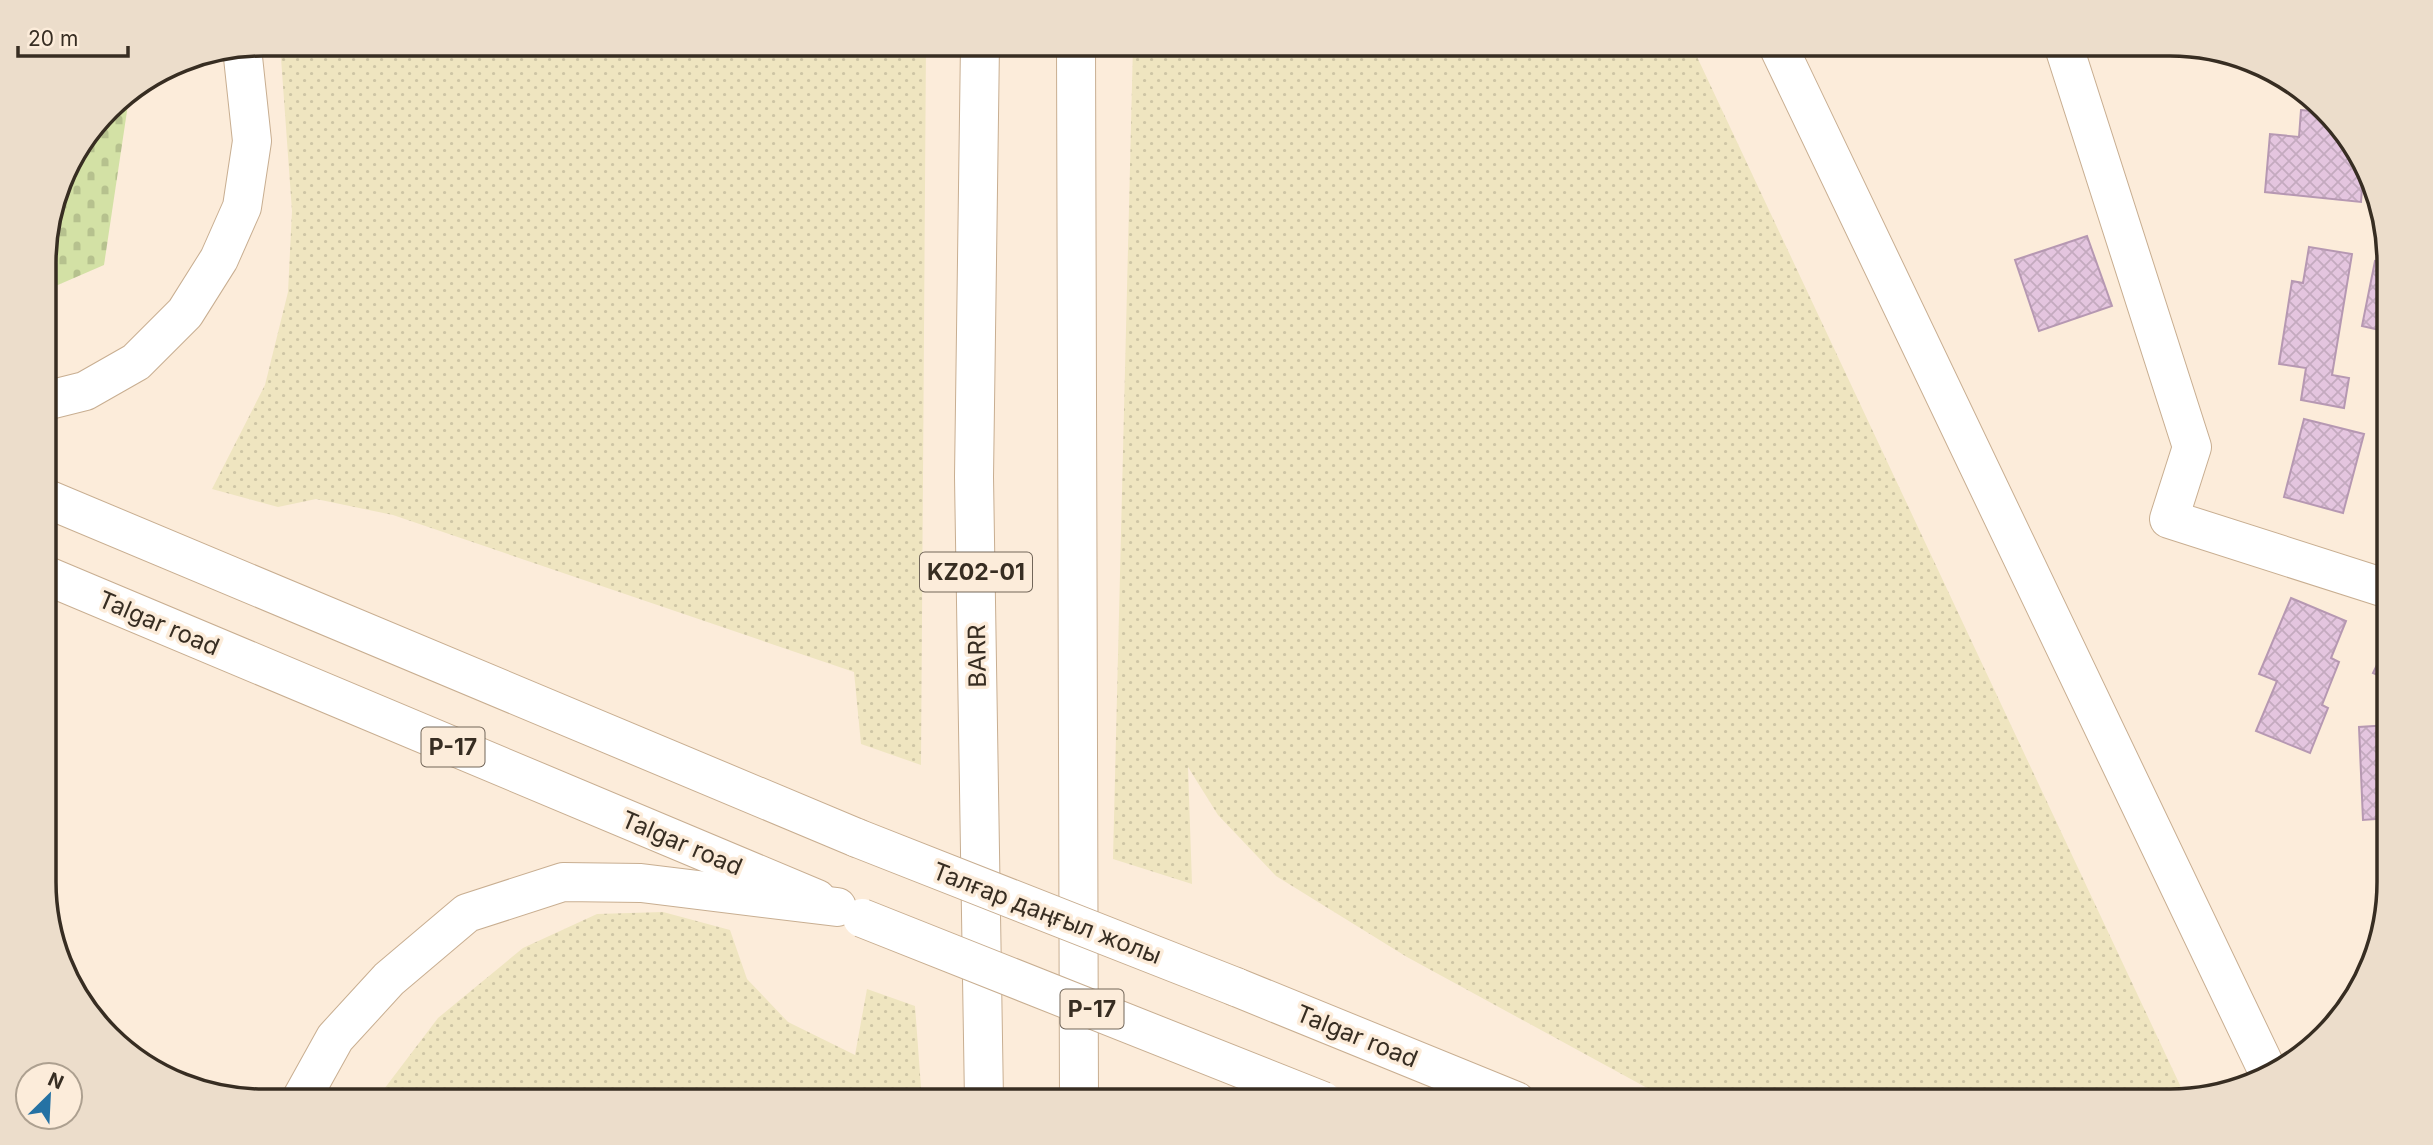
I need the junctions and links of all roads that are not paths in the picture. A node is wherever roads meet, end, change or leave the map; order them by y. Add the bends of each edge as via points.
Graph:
1 (980, 56) edge
2 (1076, 56) edge
3 (1783, 56) edge
4 (2067, 56) edge
5 (243, 57) edge
6 (56, 398) edge
7 (56, 503) edge
8 (56, 580) edge
9 (2377, 585) edge
10 (849, 913) junction
11 (1236, 987) joint
12 (2265, 1065) edge
13 (307, 1089) edge
14 (984, 1089) edge
15 (1079, 1089) edge
16 (1293, 1089) edge
17 (1487, 1089) edge

1 - 14 main road, BARR / KZ02-01 via 974,477
2 - 15 main road
3 - 12 main road
4 - 9 main road via 2192,447 2169,519
5 - 6 main road via 252,141 242,207 219,259 185,313 136,362 85,391
7 - 11 main road, Талғар даңғыл жолы, bridge via 857,838
8 - 10 main road, Talgar road / P-17
10 - 13 main road via 641,883 563,882 467,913 389,979 335,1038
10 - 16 main road, Talgar road / P-17, bridge
11 - 17 main road, Talgar road

